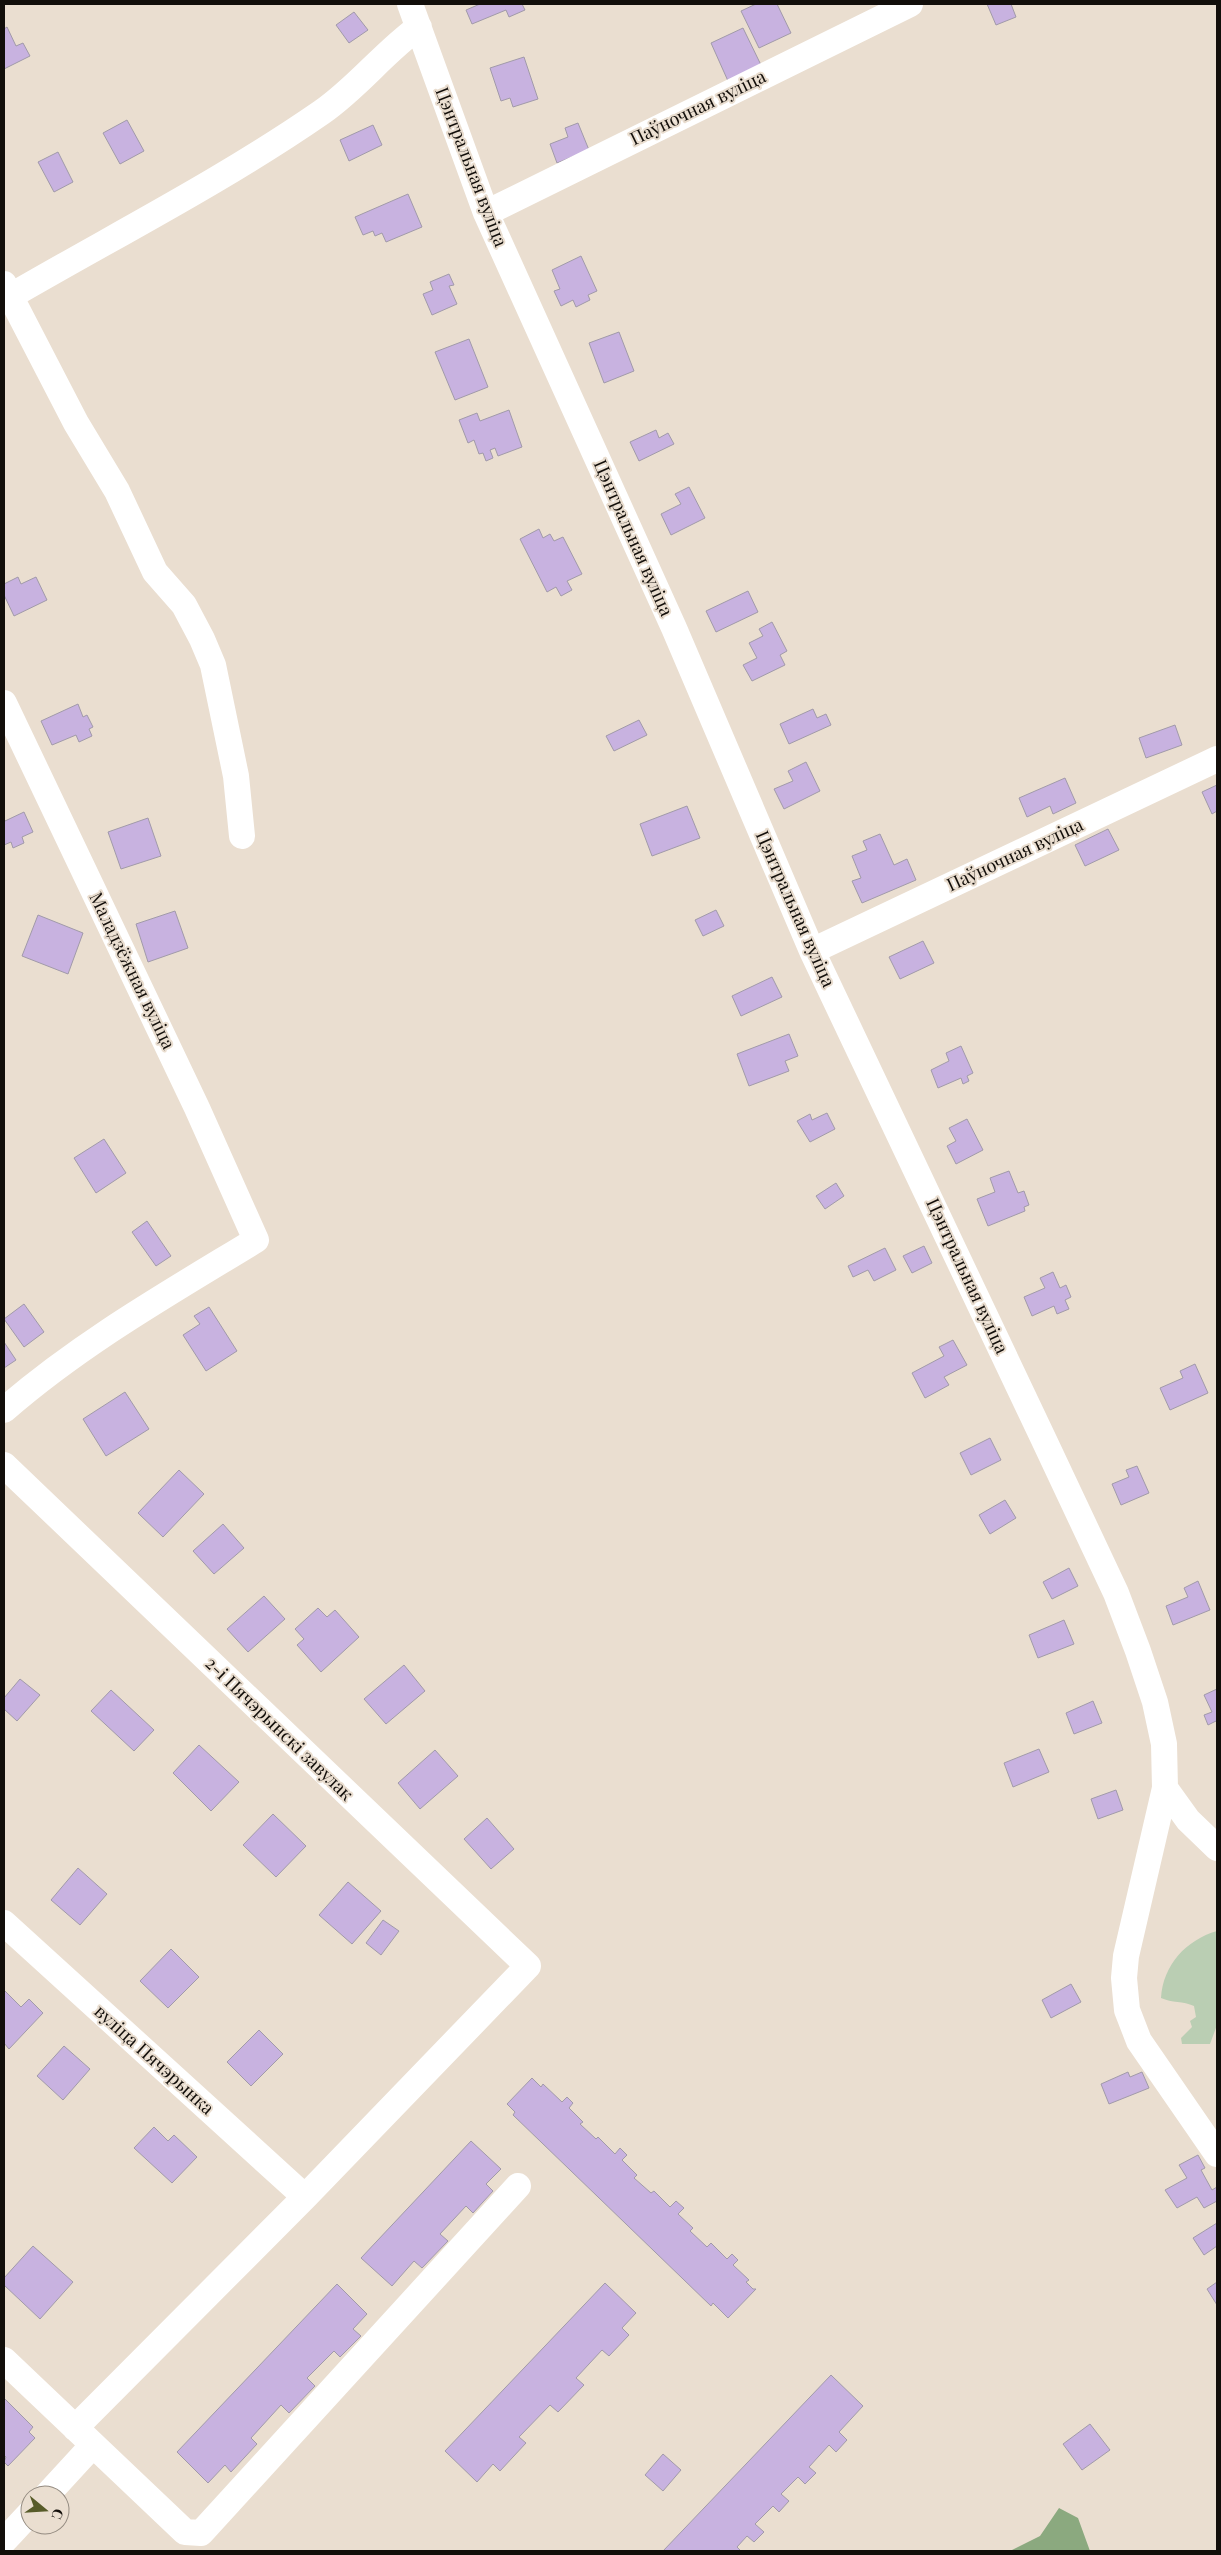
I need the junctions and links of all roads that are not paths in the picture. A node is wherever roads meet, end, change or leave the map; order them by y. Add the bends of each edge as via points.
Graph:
1 (910, 4) edge
2 (415, 16) edge
3 (486, 213) junction
4 (6, 294) edge
5 (4, 704) edge
6 (1217, 759) edge
7 (242, 836) dead end
8 (812, 951) junction
9 (4, 1410) edge
10 (4, 1465) edge
11 (1166, 1788) junction
12 (1217, 1848) edge
13 (4, 1923) edge
14 (1217, 2154) edge
15 (518, 2186) dead end
16 (305, 2197) junction
17 (4, 2360) edge
18 (83, 2437) junction
19 (53, 2485) edge
20 (20, 2524) edge
21 (4, 2541) edge

1 - 3 street, Паўночная вуліца
2 - 3 street, Цэнтральная вуліца
2 - 4 street, Цэнтральная вуліца via 400,41 324,111 173,204
3 - 8 street, Цэнтральная вуліца via 674,628
4 - 7 street via 117,491 155,572 184,605 213,665 236,776
5 - 9 street, Маладзёжная вуліца via 198,1108 256,1240 113,1327 36,1382
6 - 8 street, Паўночная вуліца
8 - 11 street, Цэнтральная вуліца via 1116,1593 1155,1702 1164,1744
10 - 16 street, 2-і Пячэрынскі завулак via 528,1966
11 - 12 street via 1188,1820
11 - 14 street, Цэнтральная вуліца via 1126,1956 1127,2010 1139,2041
13 - 16 street, вуліца Пячэрынка
15 - 18 street via 201,2533 185,2532
16 - 18 street
17 - 18 street
18 - 19 street
20 - 21 street

